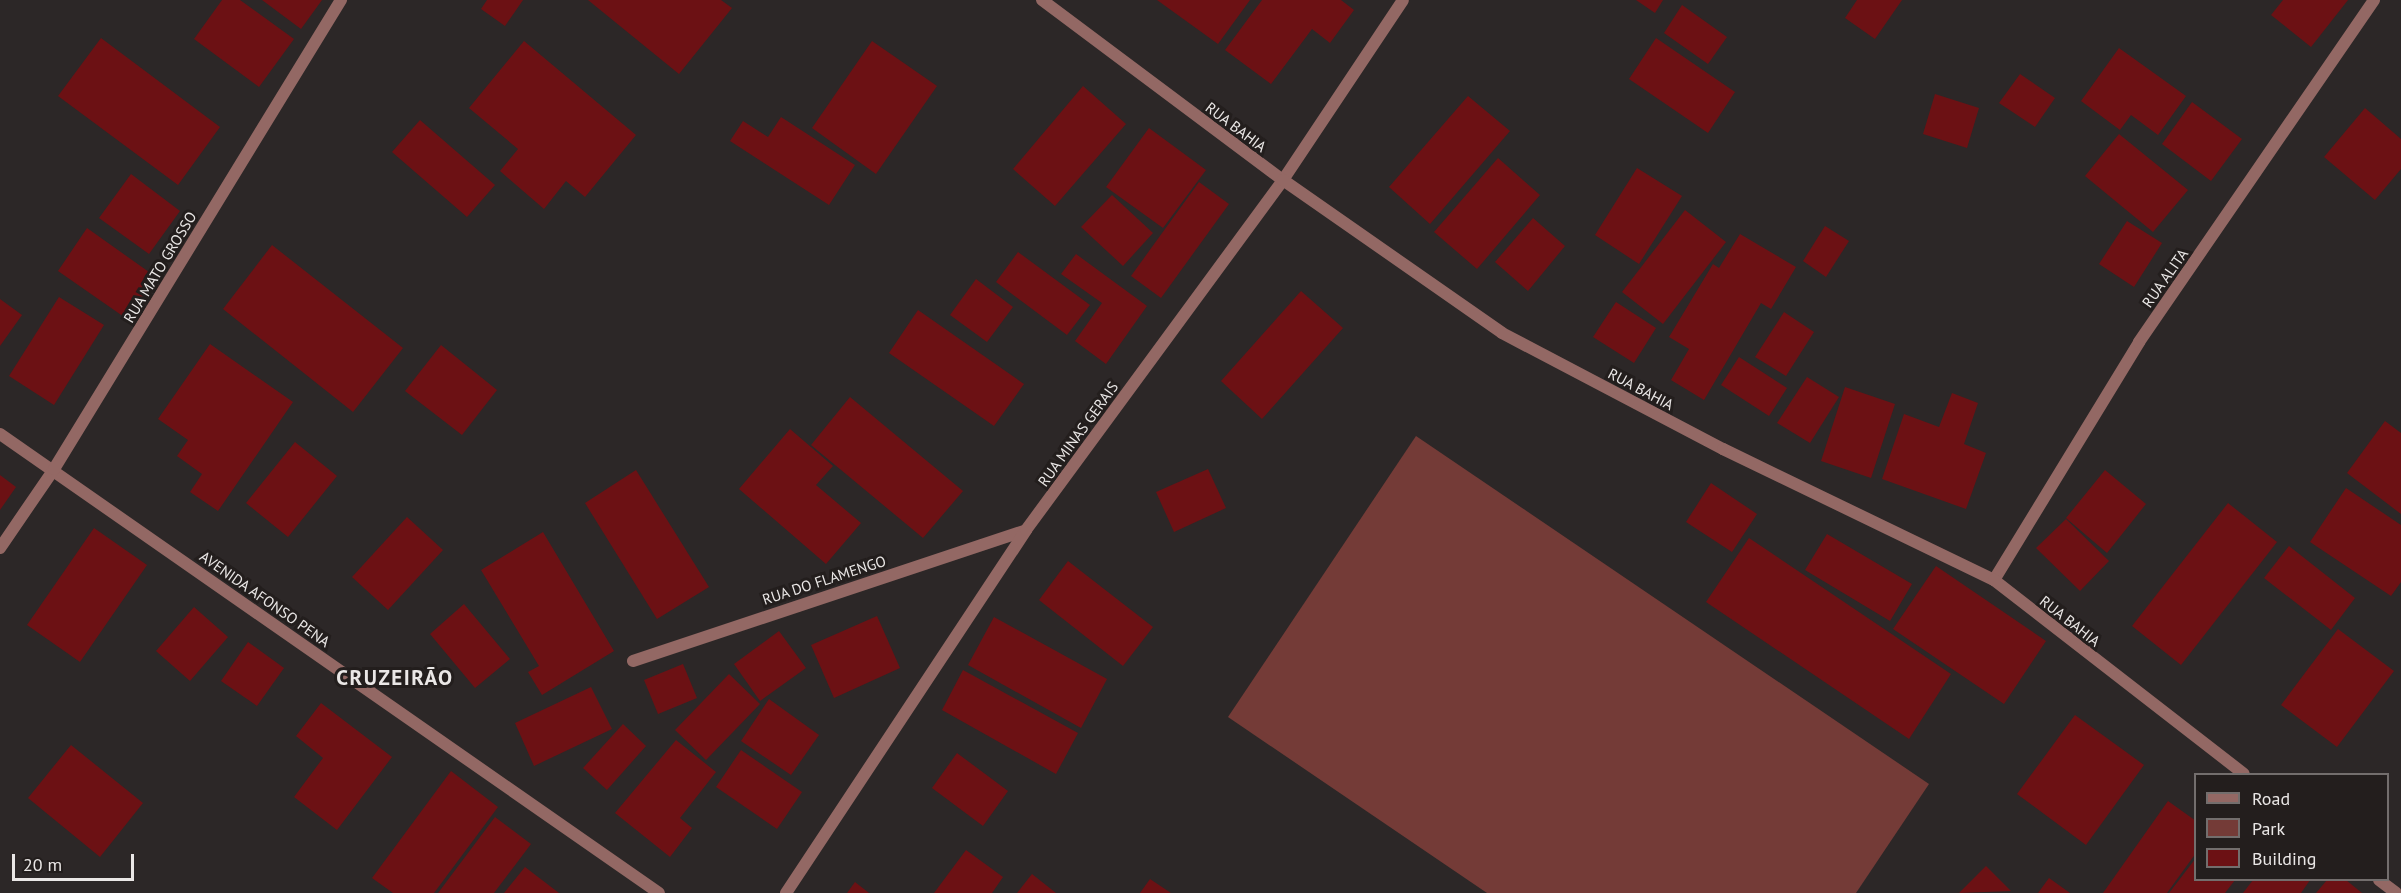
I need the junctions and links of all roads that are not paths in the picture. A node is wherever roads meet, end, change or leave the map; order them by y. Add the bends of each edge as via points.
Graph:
1 (341, 0) edge
2 (1042, 0) edge
3 (1403, 0) edge
4 (2374, 0) edge
5 (1283, 180) junction
6 (0, 434) edge
7 (54, 469) junction
8 (1026, 530) junction
9 (0, 548) edge
10 (1994, 580) junction
11 (633, 661) dead end
12 (2243, 773) edge
13 (2381, 881) edge
14 (659, 893) edge
15 (786, 893) edge
16 (2396, 893) edge

1 - 7 street, RUA MATO GROSSO
2 - 5 street, RUA BAHIA
3 - 5 street, RUA MINAS GERAIS
4 - 10 street, RUA ALITA via 2139,342
5 - 8 street, RUA MINAS GERAIS
5 - 10 street, RUA BAHIA via 1502,333 1723,449
6 - 7 street, AVENIDA AFONSO PENA
7 - 9 street, RUA MATO GROSSO
7 - 14 street, AVENIDA AFONSO PENA
8 - 11 street, RUA DO FLAMENGO
8 - 15 street, RUA MINAS GERAIS
10 - 12 street, RUA BAHIA
13 - 16 street

